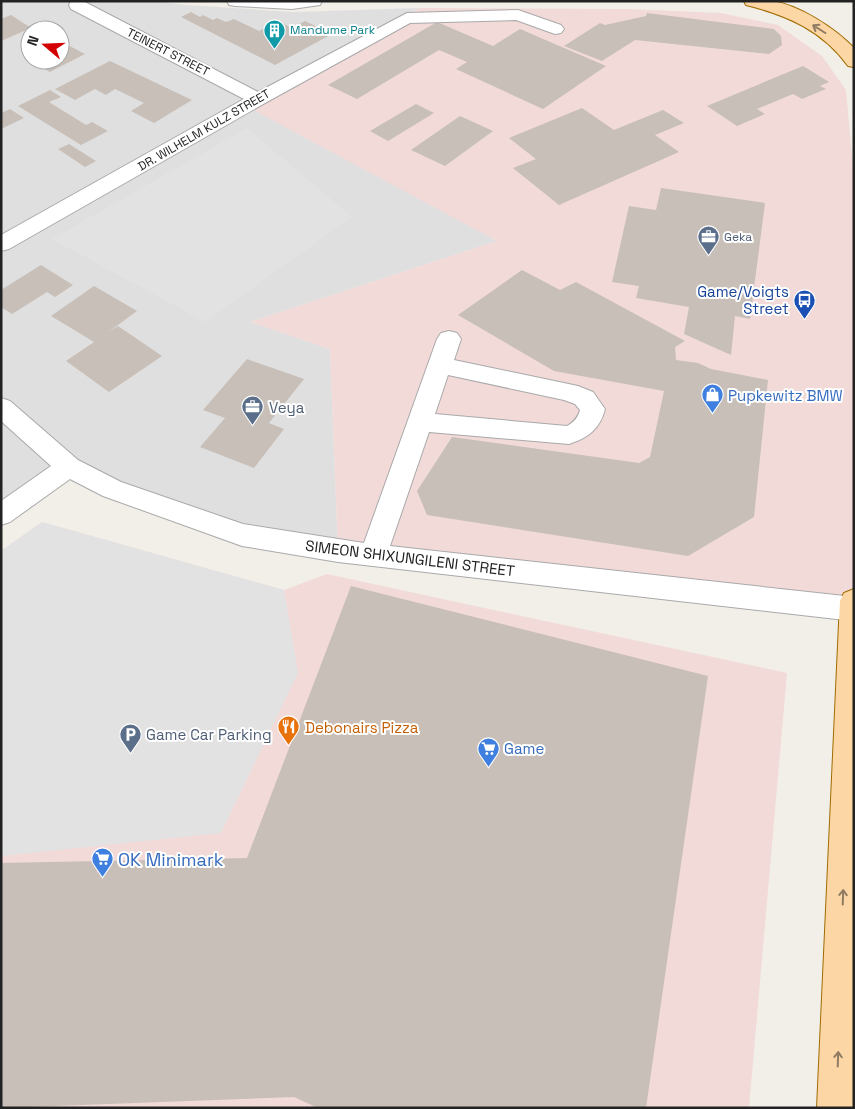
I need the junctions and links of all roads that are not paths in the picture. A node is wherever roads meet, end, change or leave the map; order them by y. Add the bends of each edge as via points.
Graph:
1 (235, 1) edge
2 (314, 1) edge
3 (752, 1) edge
4 (77, 5) dead end
5 (555, 29) dead end
6 (854, 62) edge
7 (258, 99) junction
8 (1, 244) edge
9 (449, 339) dead end
10 (439, 365) junction
11 (1, 407) edge
12 (419, 422) junction
13 (69, 467) junction
14 (1, 515) edge
15 (373, 555) junction
16 (854, 601) edge
17 (854, 609) edge
18 (836, 1108) edge

1 - 2 street via 292,4
6 -> 3 main road via 836,40 818,28 794,14
4 - 7 street, TEINERT STREET
5 - 7 street, DR. WILHELM KULZ STREET via 518,15 407,18
7 - 8 street, DR. WILHELM KULZ STREET
9 - 10 street
10 - 12 street
10 - 12 street via 569,392 584,398 593,409 591,418 582,430 569,435
11 - 13 street, SIMEON SHIXUNGILENI STREET
12 - 15 street
13 - 14 street
13 - 15 street, SIMEON SHIXUNGILENI STREET via 112,489 242,535
15 - 17 street, SIMEON SHIXUNGILENI STREET
16 - 17 main road
18 -> 17 main road

